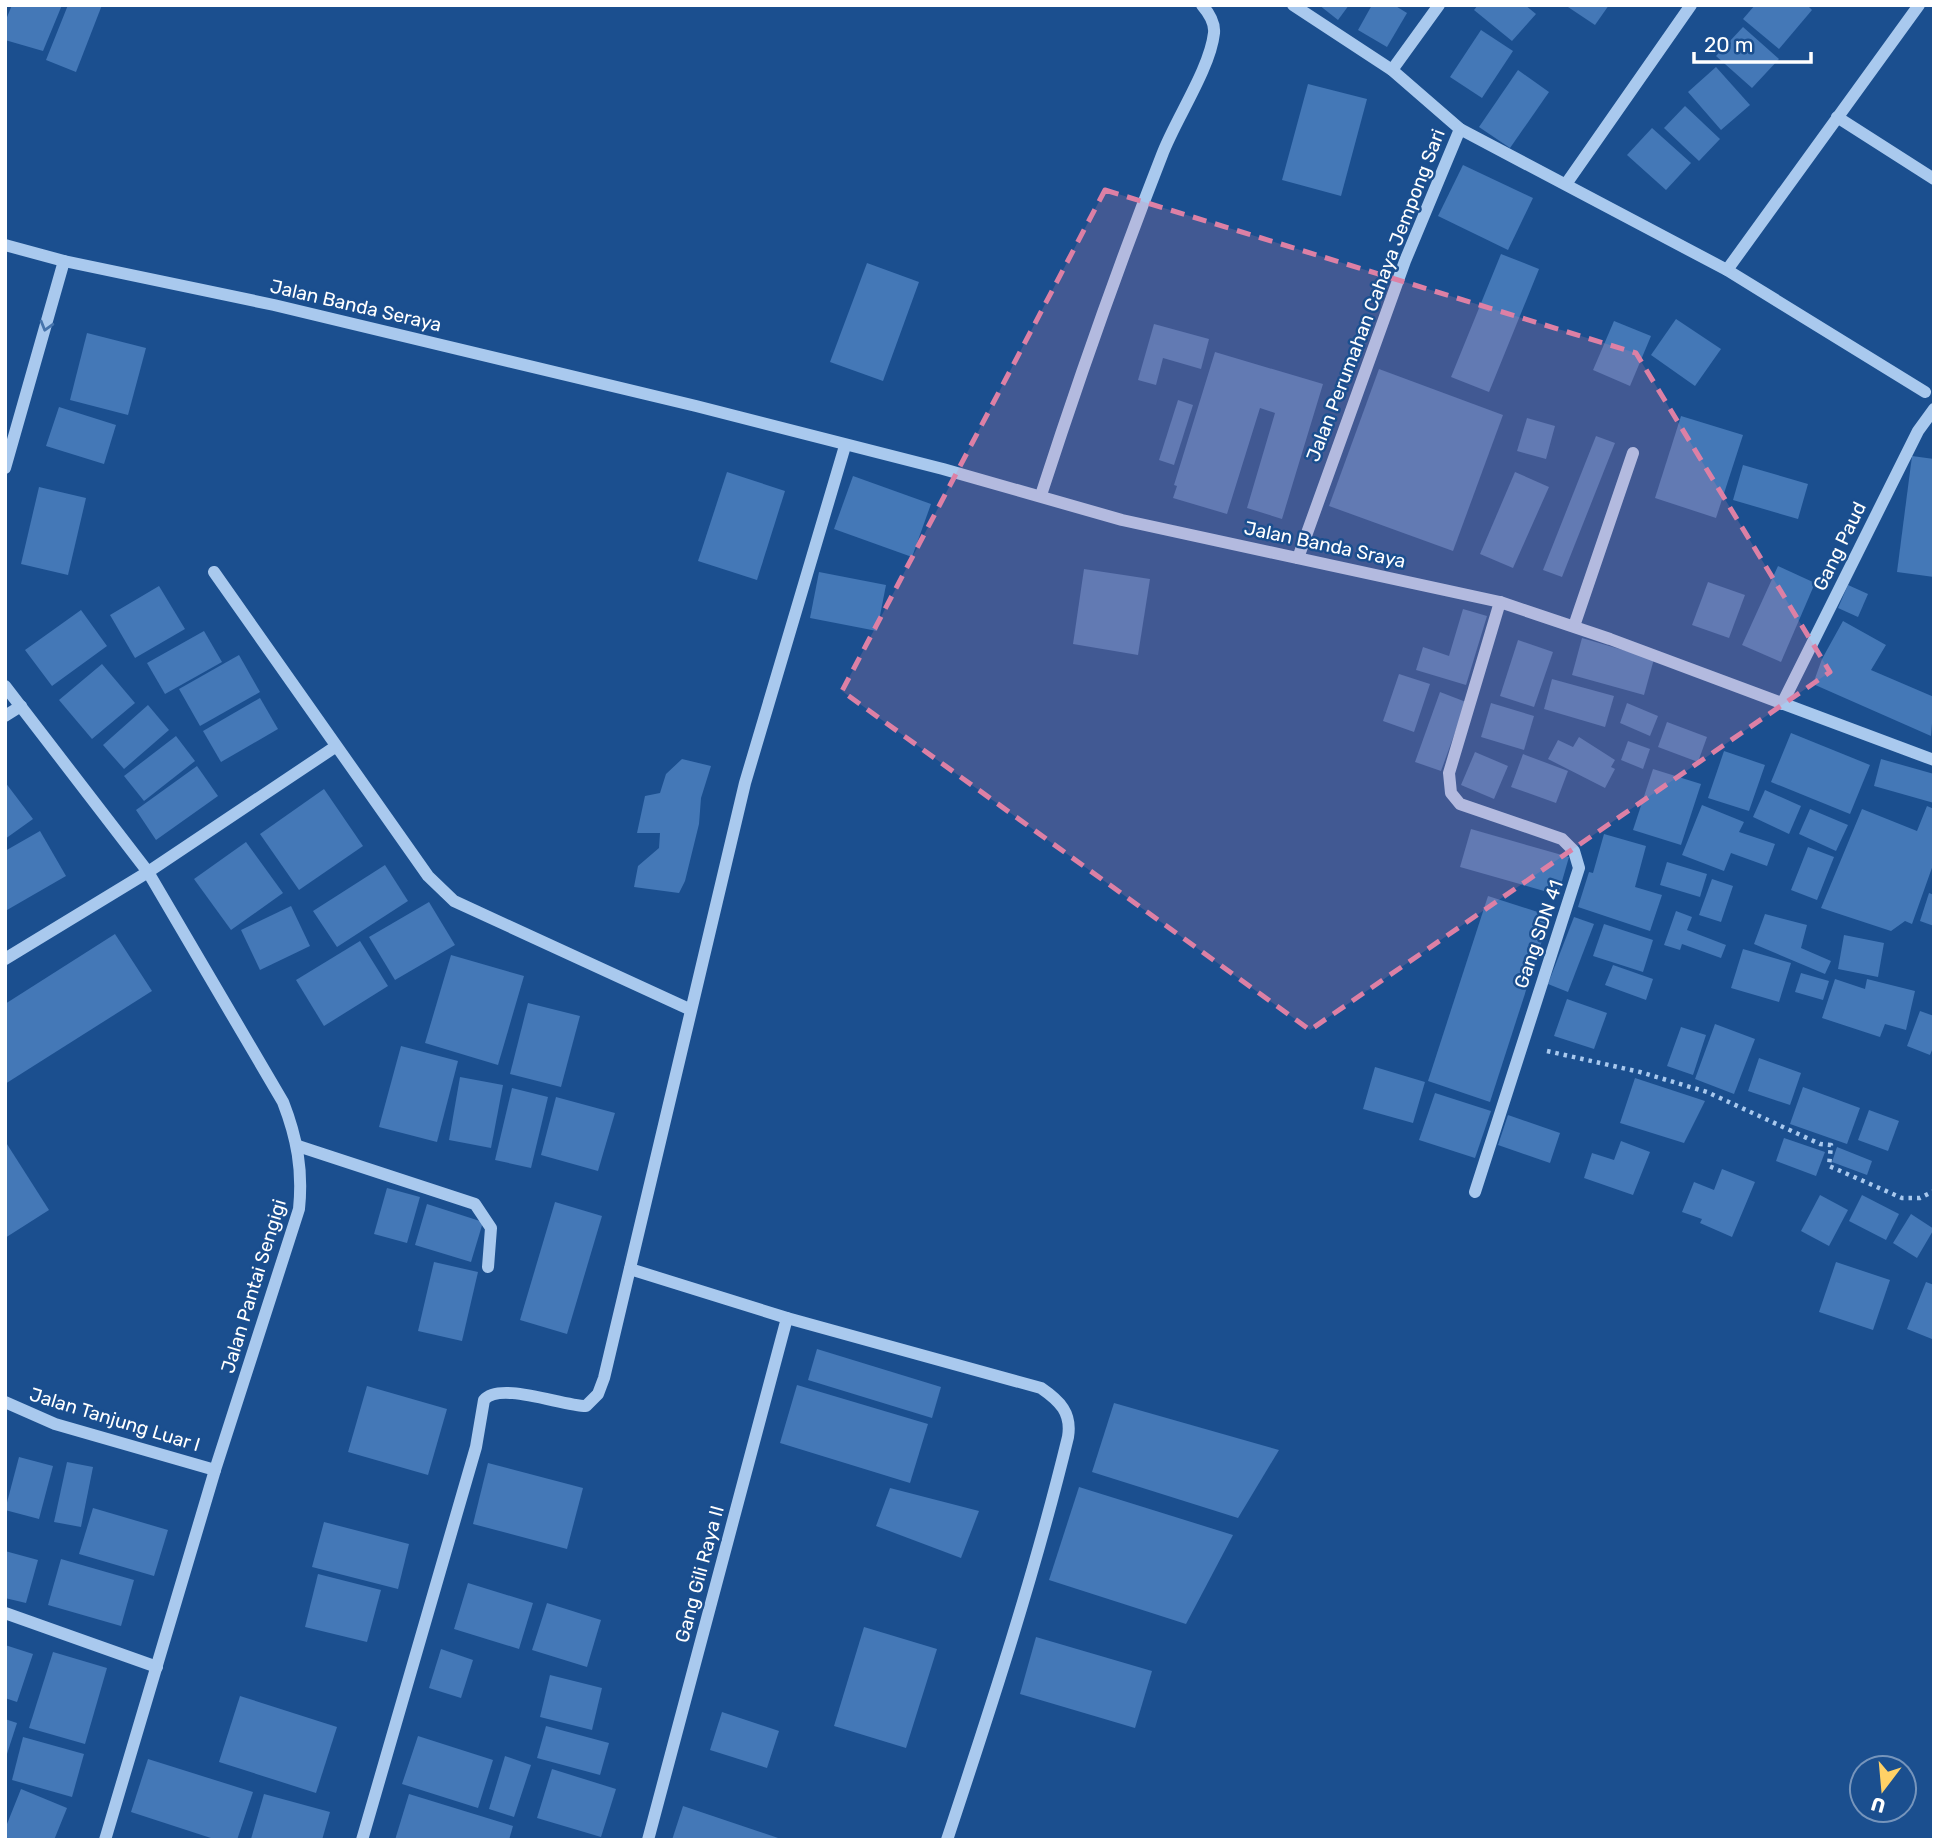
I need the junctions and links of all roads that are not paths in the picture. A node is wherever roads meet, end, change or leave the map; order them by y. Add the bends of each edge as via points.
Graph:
1 (1202, 5) edge
2 (1293, 5) edge
3 (1439, 5) edge
4 (1691, 5) edge
5 (1919, 5) edge
6 (1392, 70) junction
7 (1837, 117) junction
8 (1460, 129) junction
9 (1934, 178) edge
10 (1566, 184) junction
11 (5, 245) edge
12 (64, 261) junction
13 (1727, 271) junction
14 (1925, 392) dead end
15 (696, 406) joint
16 (1934, 409) edge
17 (845, 446) junction
18 (1633, 453) dead end
19 (5, 468) edge
20 (1041, 495) junction
21 (1298, 558) junction
22 (214, 572) dead end
23 (1500, 602) junction
24 (1574, 626) junction
25 (5, 686) edge
26 (1782, 704) junction
27 (21, 706) junction
28 (5, 716) edge
29 (335, 747) junction
30 (1934, 760) edge
31 (148, 872) junction
32 (5, 960) edge
33 (689, 1009) junction
34 (298, 1146) junction
35 (1475, 1192) dead end
36 (488, 1267) dead end
37 (630, 1269) junction
38 (786, 1318) junction
39 (5, 1402) edge
40 (215, 1470) junction
41 (5, 1612) edge
42 (157, 1667) junction
43 (104, 1840) edge
44 (362, 1840) edge
45 (648, 1840) edge
46 (947, 1840) edge

1 - 20 street via 1215,32 1209,52 1162,153
2 - 6 street, Jalan Perumahan Cahaya Jempong Sari
3 - 6 street
4 - 10 street
5 - 7 street
6 - 8 street, Jalan Perumahan Cahaya Jempong Sari
7 - 9 street
7 - 13 street
8 - 10 street
8 - 21 street, Jalan Perumahan Cahaya Jempong Sari via 1405,261
10 - 13 street
11 - 12 street, Jalan Banda Seraya
12 - 15 street, Jalan Banda Seraya via 274,304
12 -> 19 street
13 - 14 street
15 - 17 street, Jalan Banda Sraya
16 - 26 street, Gang Paud via 1918,431
17 - 20 street, Jalan Banda Sraya
17 - 33 street via 745,783
18 - 24 street
20 - 21 street, Jalan Banda Sraya via 1122,520
21 - 23 street, Jalan Banda Sraya
22 - 29 street
23 - 24 street, Jalan Banda Sraya
23 - 35 street, Gang SDN 41 via 1449,773 1450,788 1460,804 1562,839 1574,851 1579,868
24 - 26 street, Jalan Banda Sraya
25 - 27 street, Jalan Pantai Sengigi
26 - 30 street, Jalan Banda Sraya
27 - 28 street
27 - 31 street, Jalan Pantai Sengigi
29 - 31 street
29 - 33 street via 428,876 454,901
31 - 32 street
31 - 34 street, Jalan Pantai Sengigi via 283,1102
33 - 37 street
34 - 36 street via 475,1204 491,1228
34 - 40 street, Jalan Pantai Sengigi via 299,1209
37 - 38 street
37 - 44 street via 604,1378 594,1401 586,1406 567,1405 504,1391 484,1400 476,1447
38 - 45 street, Gang Gili Raya II
38 - 46 street via 1041,1388 1066,1411 1068,1437 1042,1532 998,1687
39 - 40 street, Jalan Tanjung Luar I via 55,1424
40 - 42 street, Jalan Pantai Sengigi
41 - 42 street
42 - 43 street, Jalan Pantai Sengigi

